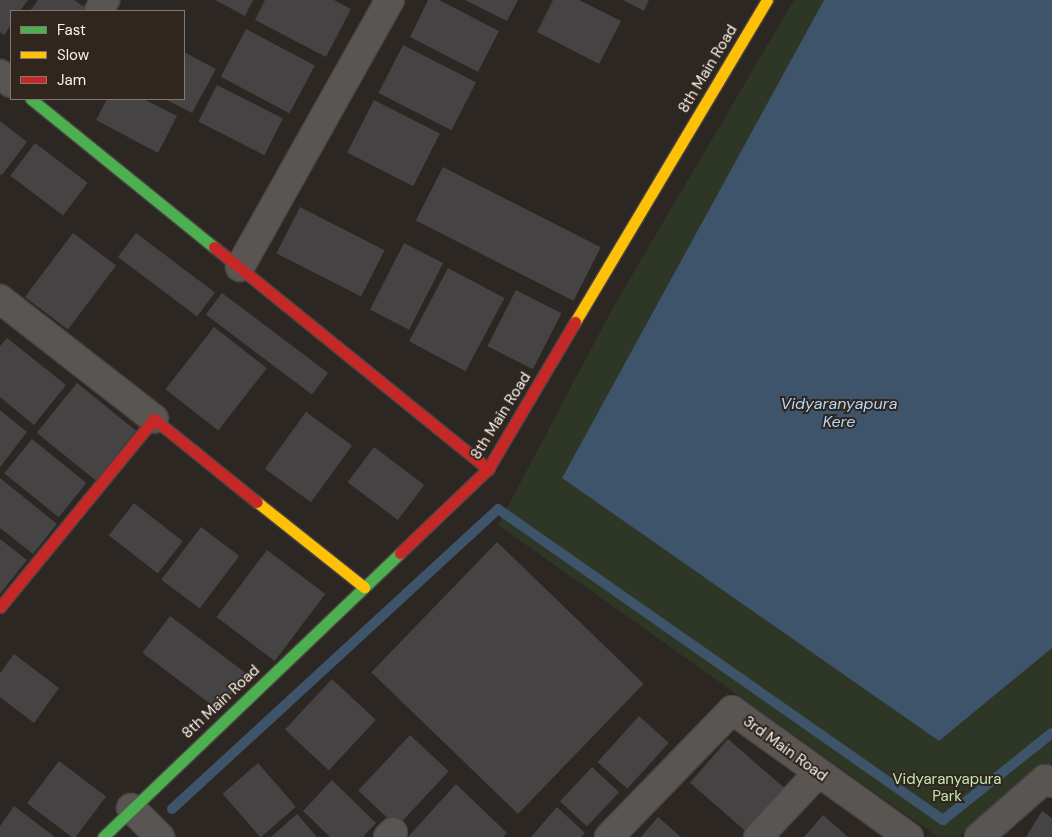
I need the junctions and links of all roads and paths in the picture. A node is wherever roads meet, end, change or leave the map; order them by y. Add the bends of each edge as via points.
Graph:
1 (390, 0) edge
2 (767, 0) edge
3 (0, 74) edge
4 (10, 82) edge
5 (42, 103) edge
6 (240, 267) junction
7 (0, 299) edge
8 (154, 419) junction
9 (488, 469) junction
10 (364, 587) junction
11 (0, 607) edge
12 (818, 772) junction
13 (1052, 783) edge
14 (131, 808) junction
15 (102, 837) edge
16 (160, 837) edge
17 (610, 837) edge
18 (758, 837) edge
19 (910, 837) edge
20 (979, 837) edge

1 - 6 street
2 - 9 street, 8th Main Road
3 - 4 street
5 - 6 street
6 - 9 street
7 - 8 street
8 - 10 street
8 - 11 street
9 - 10 street, 8th Main Road
10 - 14 street, 8th Main Road
12 - 17 street, 3rd Main Road via 732,710
12 - 18 street
12 - 19 street, 3rd Main Road
13 - 20 street via 1045,779
14 - 15 street, 8th Main Road
14 - 16 street

